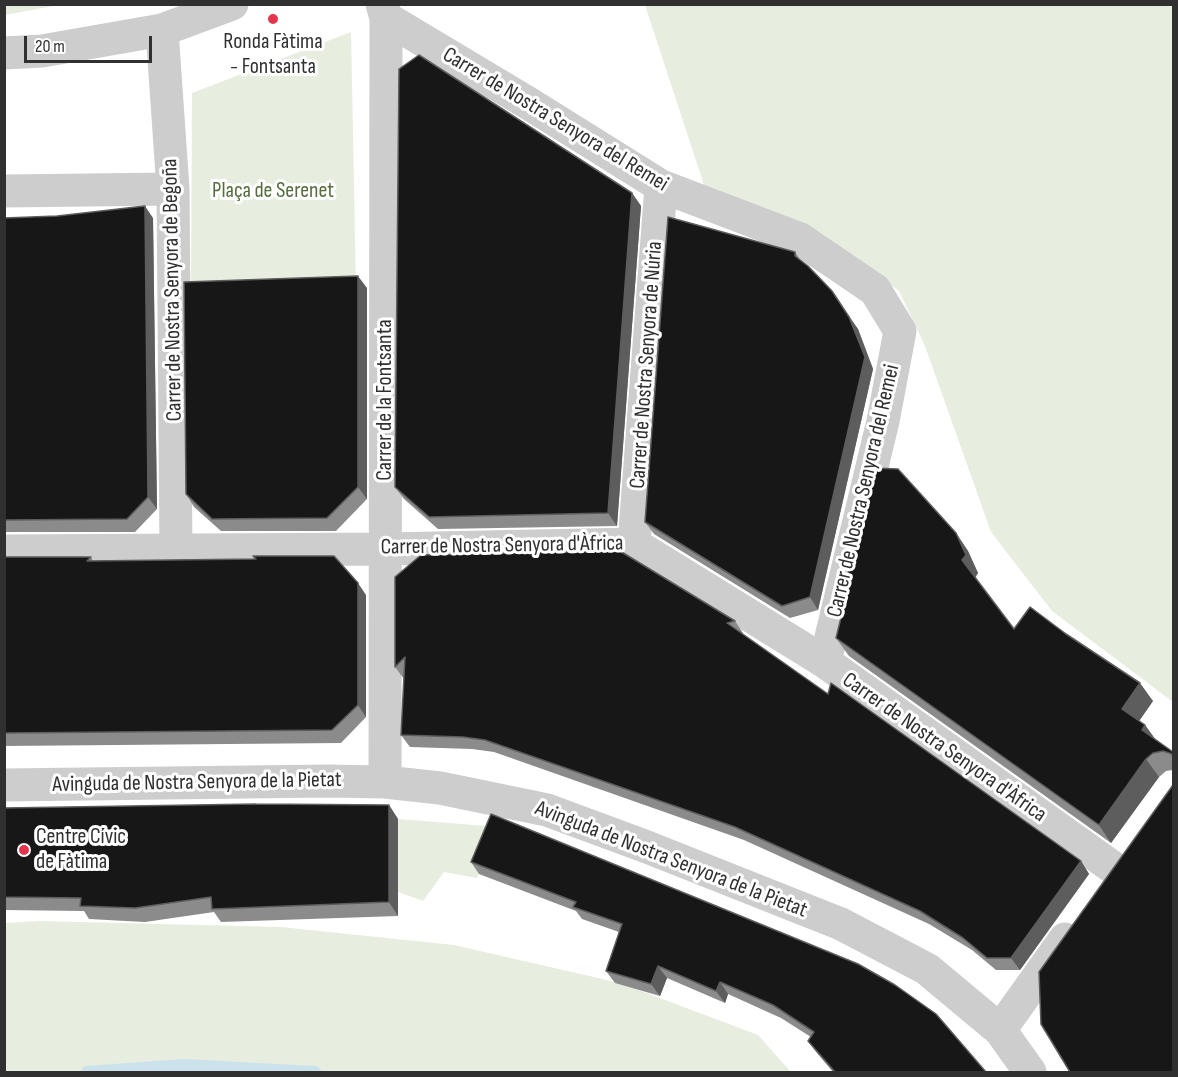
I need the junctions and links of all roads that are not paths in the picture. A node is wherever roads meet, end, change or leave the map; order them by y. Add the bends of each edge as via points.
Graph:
1 (232, 4) edge
2 (384, 11) edge
3 (162, 30) junction
4 (4, 53) edge
5 (661, 186) junction
6 (173, 189) junction
7 (4, 191) edge
8 (634, 544) junction
9 (385, 549) junction
10 (4, 551) edge
11 (176, 551) junction
12 (825, 662) junction
13 (385, 782) junction
14 (4, 785) edge
15 (1134, 842) edge
16 (1115, 869) junction
17 (1000, 1030) junction
18 (1030, 1072) edge

1 - 3 street
2 - 5 street, Carrer de Nostra Senyora del Remei
2 - 9 street, Carrer de la Fontsanta
3 - 4 street via 42,51
3 - 6 street, Carrer de Nostra Senyora de Begoña
5 - 8 street, Carrer de Nostra Senyora de Núria
5 - 12 street, Carrer de Nostra Senyora del Remei via 800,239 875,290 900,331 883,421
6 - 7 street
6 - 11 street, Carrer de Nostra Senyora de Begoña
8 - 9 street, Carrer de Nostra Senyora d'Àfrica
8 - 12 street, Carrer de Nostra Senyora d'Àfrica
9 - 11 street, Carrer de Nostra Senyora d'Àfrica
9 - 13 street, Carrer de la Fontsanta
10 - 11 street, Carrer de Nostra Senyora d'Àfrica
12 - 16 street, Carrer de Nostra Senyora d'Àfrica
13 - 14 street, Avinguda de Nostra Senyora de la Pietat
13 - 17 street, Avinguda de Nostra Senyora de la Pietat via 440,788 547,810 830,920 927,969
15 - 16 street
16 - 17 street
17 - 18 street, Avinguda de Nostra Senyora de la Pietat

